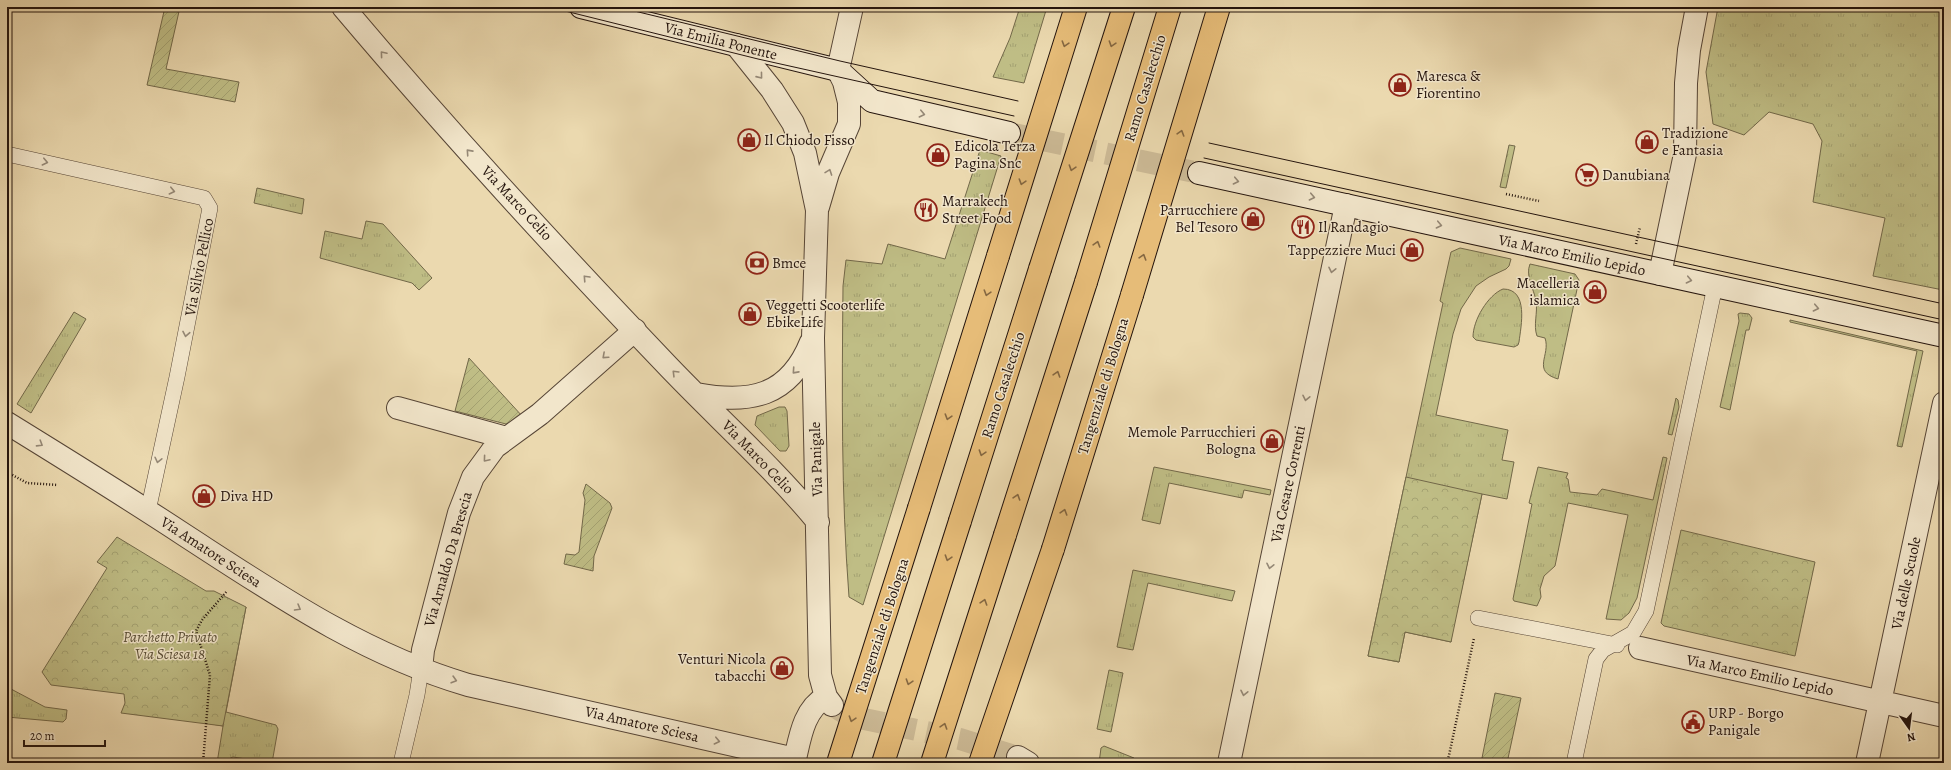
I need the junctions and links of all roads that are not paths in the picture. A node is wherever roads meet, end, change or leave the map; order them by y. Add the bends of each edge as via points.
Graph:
1 (343, 7) edge
2 (581, 7) edge
3 (852, 7) edge
4 (1076, 7) edge
5 (1124, 7) edge
6 (1170, 7) edge
7 (1219, 7) edge
8 (1697, 7) edge
9 (736, 45) junction
10 (838, 70) junction
11 (884, 105) junction
12 (849, 124) junction
13 (1009, 133) tunnel mouth
14 (7, 154) edge
15 (1199, 173) tunnel mouth
16 (1346, 205) junction
17 (817, 210) junction
18 (1660, 274) junction
19 (1715, 286) junction
20 (635, 330) junction
21 (1944, 336) edge
22 (813, 338) junction
23 (696, 394) junction
24 (1944, 403) edge
25 (398, 408) dead end
26 (7, 423) edge
27 (507, 438) junction
28 (148, 511) junction
29 (818, 522) junction
30 (1052, 549) junction
31 (1478, 618) road end
32 (1615, 644) junction
33 (1640, 648) joint
34 (421, 669) junction
35 (829, 701) joint
36 (1880, 702) junction
37 (1944, 716) edge
38 (794, 761) edge
39 (401, 763) edge
40 (838, 763) edge
41 (883, 763) edge
42 (932, 763) edge
43 (980, 763) edge
44 (991, 763) edge
45 (1229, 763) edge
46 (1574, 763) edge
47 (1867, 763) edge

20 -> 1 street, Via Marco Celio via 476,160
2 - 9 street, Via Emilia Ponente
3 - 10 street
4 -> 40 highway, Tangenziale di Bologna, bridge
5 -> 41 highway, Ramo Casalecchio, bridge
42 -> 6 highway, Ramo Casalecchio, bridge via 1086,282
30 -> 7 highway, Tangenziale di Bologna, bridge
8 - 18 street via 1686,83 1685,154
9 - 10 street, Via Emilia Ponente
9 -> 17 street, Via Panigale via 772,90 793,123 805,153
10 - 11 street via 872,101
10 - 12 street, Via Panigale via 849,102
11 - 12 street via 874,107
11 -> 13 street
17 -> 12 street, Via Panigale via 828,173
14 -> 28 lane, Via Silvio Pellico via 204,198 210,208 179,370
15 -> 16 street, Via Marco Emilio Lepido
16 -> 18 street, Via Marco Emilio Lepido
16 -> 45 street, Via Cesare Correnti
17 - 22 street, Via Panigale
18 -> 19 street, Via Marco Emilio Lepido
19 -> 21 street, Via Marco Emilio Lepido
19 - 32 lane via 1650,600 1641,622 1633,633
23 -> 20 street, Via Marco Celio
20 -> 27 street, Via Arnaldo Da Brescia via 540,414
22 -> 23 street, Via Marco Celio via 797,370 772,390 756,396 735,399
22 - 29 street, Via Panigale
23 - 29 street, Via Marco Celio
24 - 36 street, Via delle Scuole
25 - 27 street
26 -> 28 street, Via Amatore Sciesa
27 -> 34 street, Via Arnaldo Da Brescia via 495,447 483,462 473,476 465,495 423,650
28 -> 34 street, Via Amatore Sciesa via 296,608 374,649
29 - 35 street, Via Panigale via 820,675
30 - 43 highway, Tangenziale di Bologna, bridge
30 - 44 highway, bridge
31 - 32 lane
32 - 33 lane
32 - 46 lane via 1603,650 1596,659
33 - 36 street, Via Marco Emilio Lepido
34 -> 38 street, Via Amatore Sciesa via 468,685
34 - 39 lane
35 - 38 street, Via Amatore Sciesa via 816,704 808,717
36 - 37 street, Via Marco Emilio Lepido
36 - 47 street, Via delle Scuole

